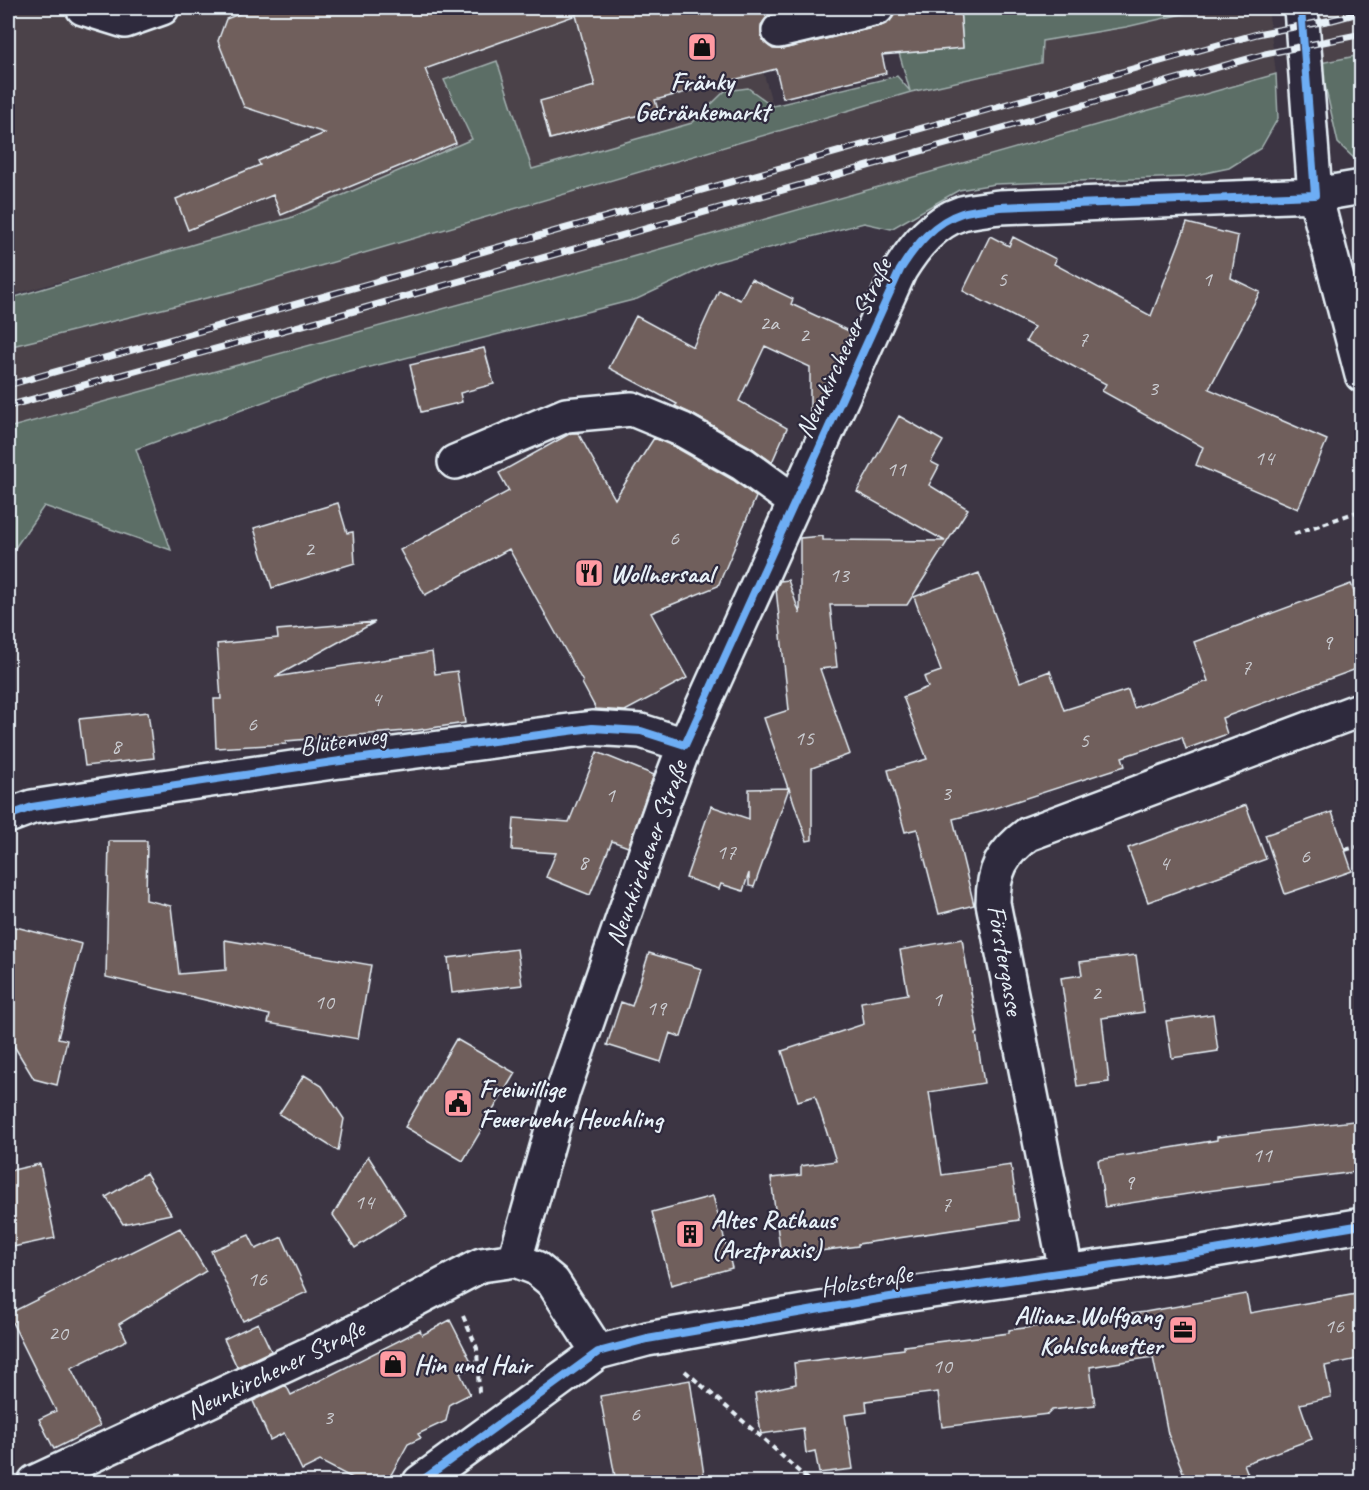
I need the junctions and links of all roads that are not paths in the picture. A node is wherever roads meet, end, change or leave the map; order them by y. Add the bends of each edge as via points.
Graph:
1 (83, 8) edge
2 (162, 8) edge
3 (877, 8) edge
4 (1301, 8) edge
5 (779, 31) dead end
6 (1362, 187) edge
7 (1315, 195) junction
8 (1362, 375) edge
9 (455, 462) dead end
10 (795, 502) junction
11 (1362, 709) edge
12 (685, 745) junction
13 (8, 816) edge
14 (1362, 1226) edge
15 (515, 1260) junction
16 (1066, 1271) junction
17 (598, 1352) junction
18 (34, 1482) edge
19 (420, 1482) edge

1 - 2 street via 125,21
3 - 5 street
4 - 7 street
6 - 7 street, Neunkirchener Straße
7 - 8 street
7 - 10 street, Neunkirchener Straße via 999,207 961,214 935,227 900,270
9 - 10 street via 566,415 632,409 683,430 743,464
10 - 12 street, Neunkirchener Straße
11 - 16 street, Förstergasse via 1028,834 1010,847 999,866 993,903
12 - 13 street, Blütenweg via 641,731 592,728 107,795 32,807
12 - 15 street, Neunkirchener Straße via 563,1091
14 - 16 street, Holzstraße
15 - 17 street via 536,1268 553,1282
15 - 18 street, Neunkirchener Straße via 481,1265 339,1340
16 - 17 street, Holzstraße via 647,1339
17 - 19 street, Holzstraße

